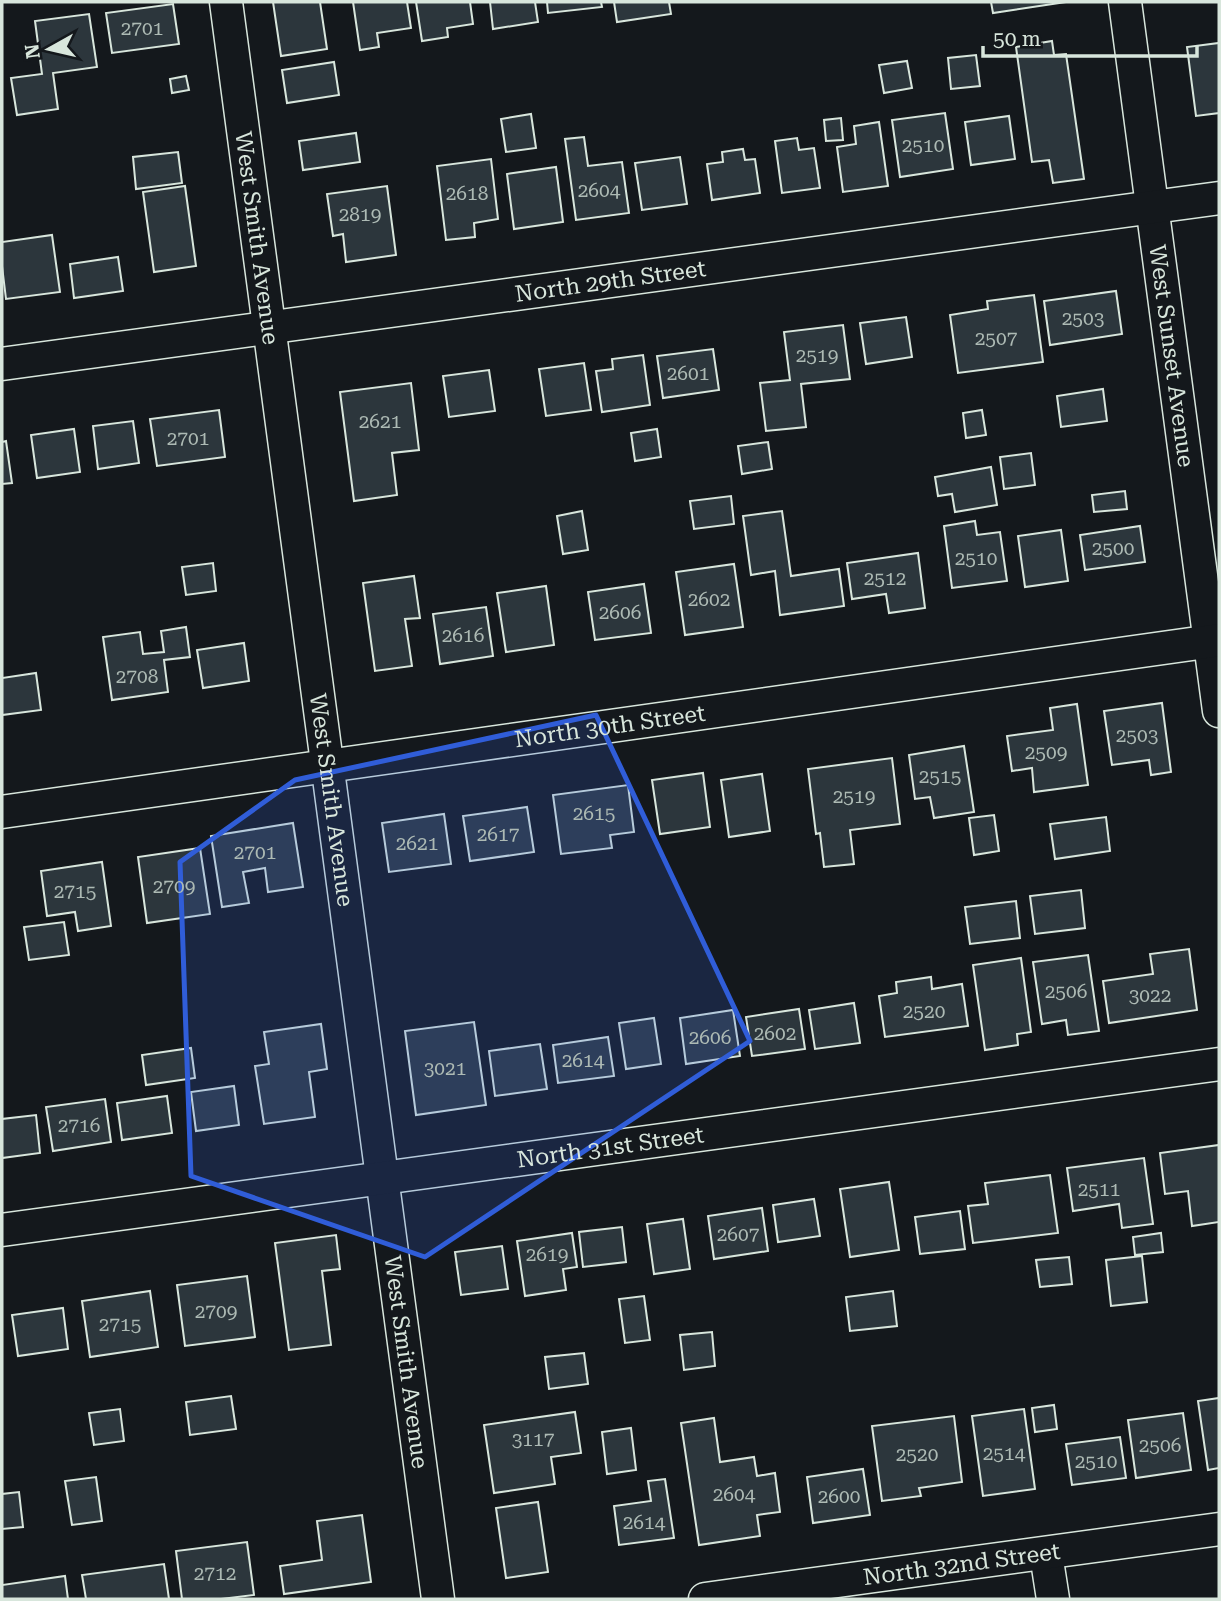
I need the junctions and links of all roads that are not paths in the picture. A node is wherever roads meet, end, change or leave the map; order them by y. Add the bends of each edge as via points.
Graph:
1 (226, 2) edge
2 (1125, 2) edge
3 (1219, 198) edge
4 (1152, 208) junction
5 (269, 328) junction
6 (2, 364) edge
7 (1215, 640) edge
8 (1219, 711) edge
9 (328, 766) junction
10 (2, 813) edge
11 (1219, 1064) edge
12 (382, 1178) junction
13 (2, 1230) edge
14 (1219, 1528) edge
15 (1046, 1554) junction
16 (438, 1599) edge
17 (705, 1599) edge
18 (1053, 1599) edge

1 - 5 street, West Smith Avenue
2 - 4 street, West Sunset Avenue
3 - 4 street, North 29th Street
4 - 5 street, North 29th Street
4 - 7 street, West Sunset Avenue
5 - 6 street, North 29th Street
5 - 9 street, West Smith Avenue
7 - 8 street, West Sunset Avenue
7 - 9 street, North 30th Street
9 - 10 street, North 30th Street
9 - 12 street, West Smith Avenue
11 - 12 street, North 31st Street
12 - 13 street, North 31st Street
12 - 16 street, West Smith Avenue
14 - 15 street, North 32nd Street
15 - 17 street, North 32nd Street
15 - 18 street

